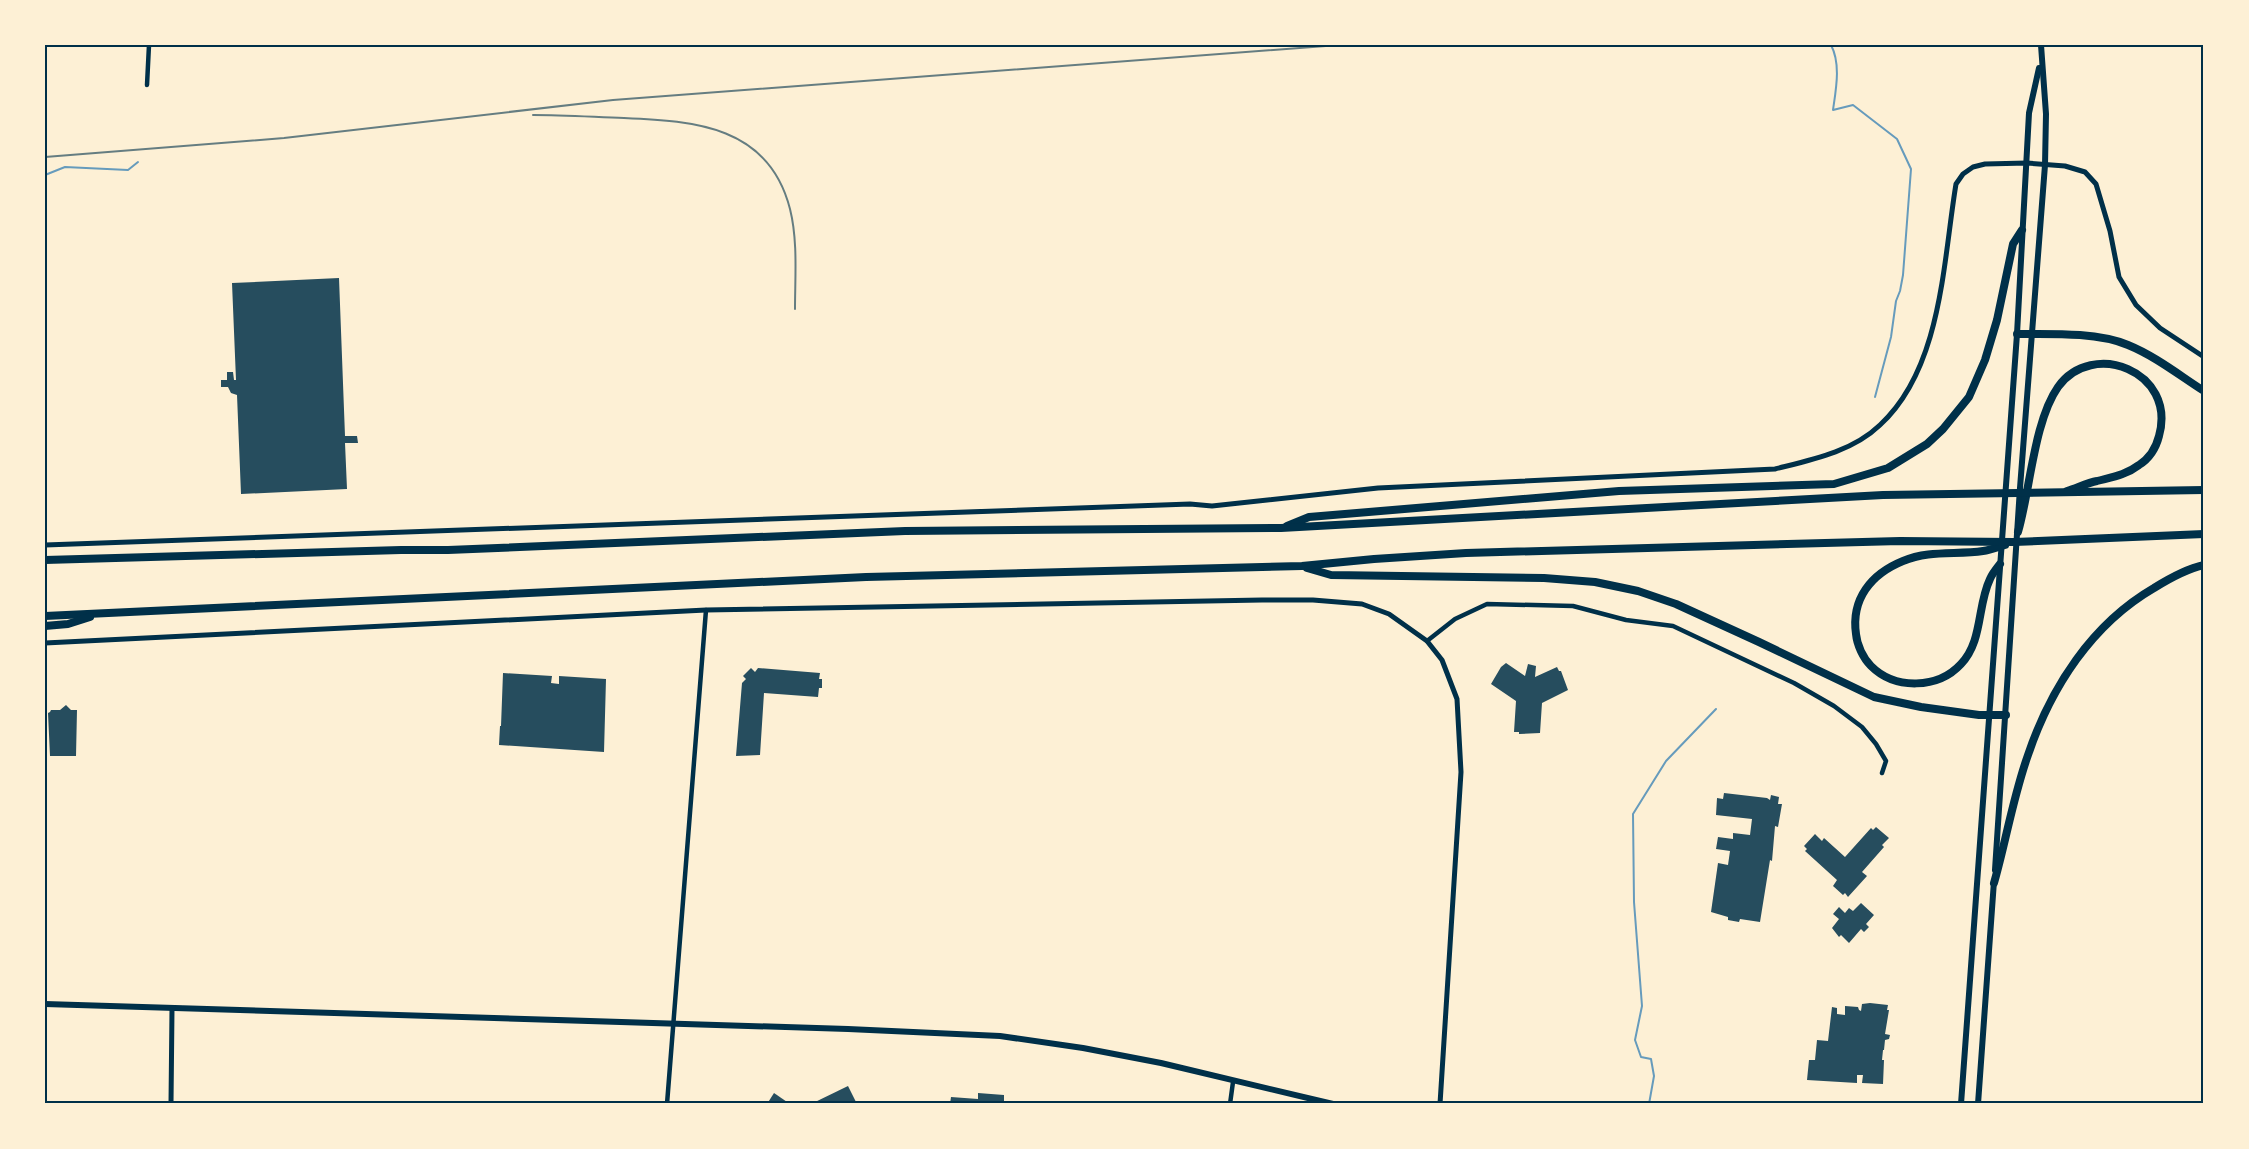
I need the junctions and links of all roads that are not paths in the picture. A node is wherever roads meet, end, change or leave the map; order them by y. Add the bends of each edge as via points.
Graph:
1 (149, 45) edge
2 (2041, 45) edge
3 (2040, 61) junction
4 (147, 84) dead end
5 (2027, 163) junction
6 (2045, 165) junction
7 (2022, 230) junction
8 (2017, 334) junction
9 (2032, 334) junction
10 (2204, 357) edge
11 (2204, 391) edge
12 (2204, 490) edge
13 (1883, 495) junction
14 (1281, 528) junction
15 (2018, 532) junction
16 (2204, 534) edge
17 (2014, 542) junction
18 (45, 545) edge
19 (45, 560) edge
20 (2000, 564) junction
21 (2204, 565) edge
22 (1302, 566) junction
23 (706, 610) junction
24 (103, 614) junction
25 (45, 616) edge
26 (45, 626) edge
27 (1427, 641) junction
28 (45, 643) edge
29 (1989, 714) junction
30 (2006, 715) junction
31 (1882, 773) dead end
32 (1994, 883) junction
33 (45, 1004) edge
34 (172, 1009) junction
35 (674, 1024) junction
36 (1233, 1082) junction
37 (171, 1104) edge
38 (667, 1104) edge
39 (1230, 1104) edge
40 (1333, 1104) edge
41 (1440, 1104) edge
42 (1961, 1104) edge
43 (1978, 1104) edge

1 - 4 street
2 - 3 main road
3 - 5 main road via 2029,113
3 - 6 main road via 2046,114
5 - 6 street
5 - 7 main road
5 - 18 street via 1973,167 1956,184 1935,320 1923,360 1907,393 1880,425 1856,442 1823,457 1775,469 1378,488 1212,506
6 - 9 main road
6 - 10 street via 2085,172 2097,184 2119,277 2136,304 2160,328
7 - 8 main road
7 - 14 highway via 2013,243 2000,310 1969,397 1927,444 1888,468 1834,484 1608,492 1309,517
8 - 9 highway
8 - 20 main road
9 - 11 highway via 2126,344
9 - 15 main road
12 - 13 highway
13 - 14 highway
13 - 15 highway via 2068,491 2120,476 2149,457 2162,424 2155,391 2140,375 2114,364 2097,364 2070,375 2058,386 2043,419 2030,474 2024,511
14 - 19 highway via 905,531 448,550
15 - 30 main road
16 - 17 highway
17 - 20 highway via 1984,551 1917,556 1878,575 1861,594 1854,615 1857,642 1870,666 1889,679 1917,684 1952,672 1962,664 1976,637 1989,580
17 - 22 highway via 1900,541 1467,553
20 - 29 main road
21 - 32 highway via 2143,594 2113,617 2080,654 2056,691 2027,756
22 - 24 highway via 876,577
22 - 29 highway via 1331,575 1544,578 1595,582 1638,591 1676,604 1874,698
23 - 27 street via 1313,600 1377,609
23 - 28 street
23 - 35 street
24 - 25 highway
24 - 26 highway
27 - 31 street via 1455,619 1487,604 1573,606 1626,620 1673,626 1834,706 1862,727 1876,744 1886,761
27 - 41 street via 1442,660 1457,699 1461,745
29 - 30 highway
29 - 42 main road
30 - 32 main road
32 - 43 main road
33 - 34 main road
34 - 35 main road
34 - 37 street
35 - 36 main road via 1000,1036 1161,1063
35 - 38 street
36 - 39 street
36 - 40 main road

